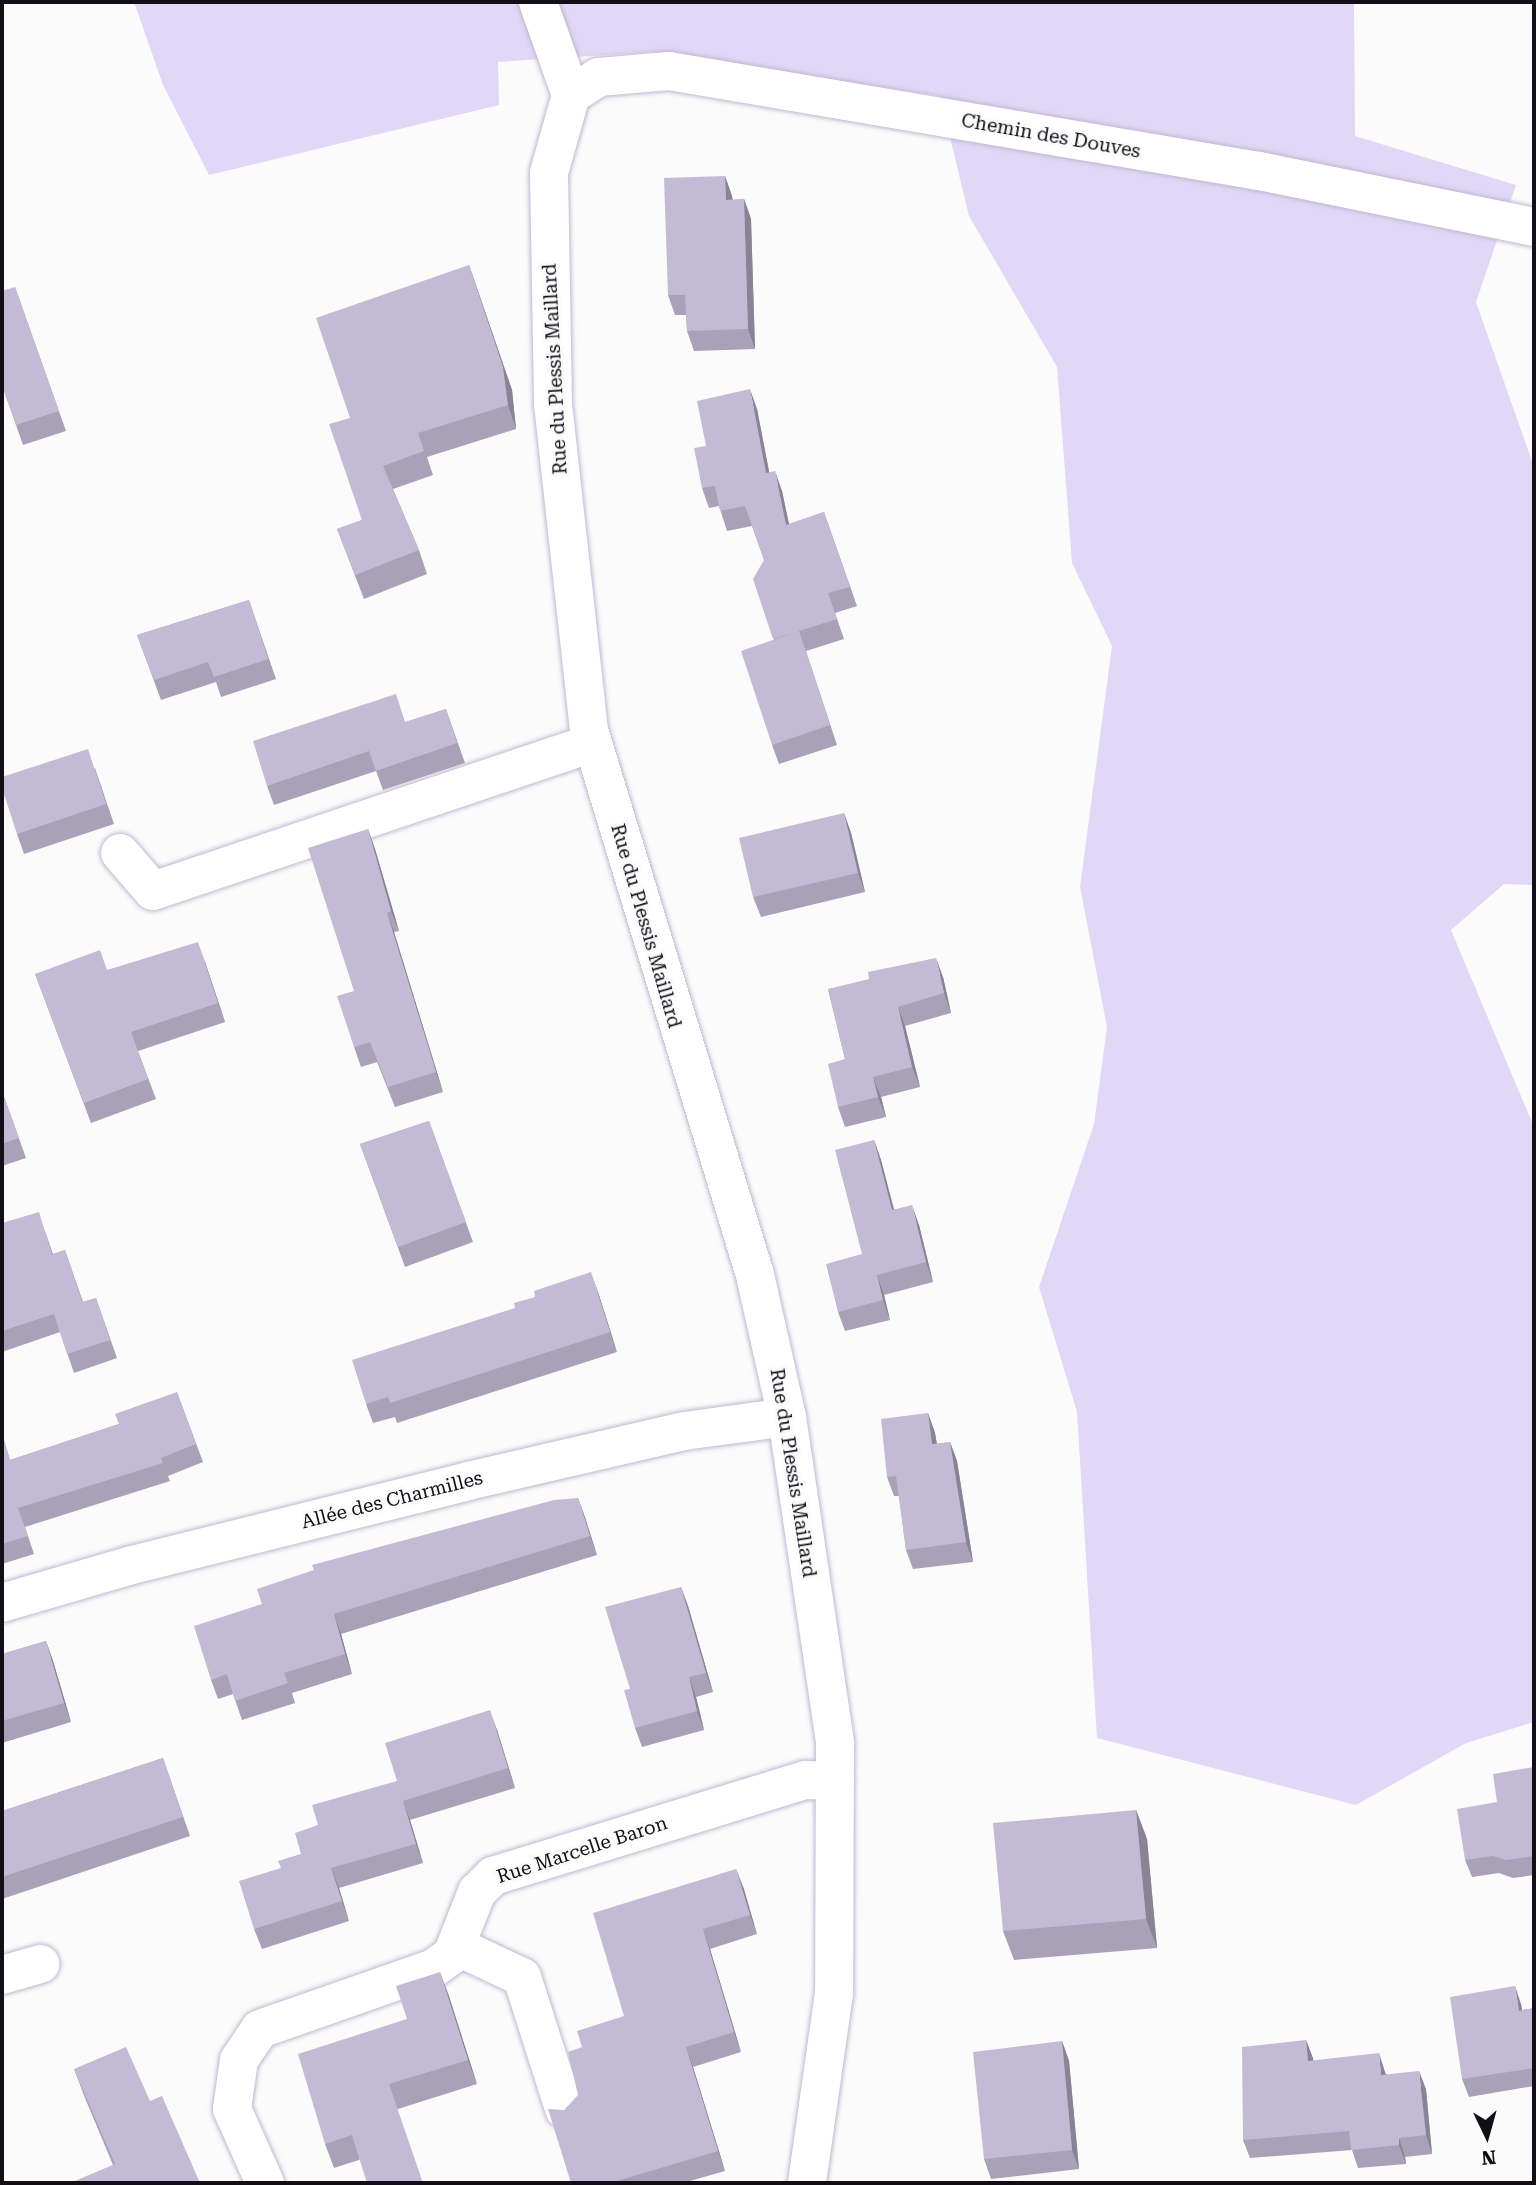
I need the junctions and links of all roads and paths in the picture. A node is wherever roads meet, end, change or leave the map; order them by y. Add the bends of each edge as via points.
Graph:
1 (538, 2) edge
2 (571, 95) junction
3 (1534, 228) edge
4 (593, 743) junction
5 (120, 853) dead end
6 (787, 1417) junction
7 (2, 1603) edge
8 (835, 1781) junction
9 (456, 1946) junction
10 (40, 1964) dead end
11 (2, 1975) edge
12 (564, 2109) edge
13 (265, 2183) edge
14 (807, 2183) edge

1 - 2 street
2 - 3 street, Chemin des Douves via 599,77 668,71 1259,171
2 - 4 street, Rue du Plessis Maillard via 549,173 553,404
4 - 5 street via 153,891
4 - 6 street, Rue du Plessis Maillard via 755,1275
6 - 7 street, Allée des Charmilles via 684,1431 468,1481 132,1565
6 - 8 street, Rue du Plessis Maillard via 835,1743
8 - 9 street, Rue Marcelle Baron via 806,1780 493,1876 477,1892
8 - 14 street, Rue du Plessis Maillard via 834,1993
9 - 12 street via 522,1977
9 - 13 street, Rue Marcelle Baron via 434,1968 260,2029 249,2040 239,2060 232,2109
10 - 11 street

